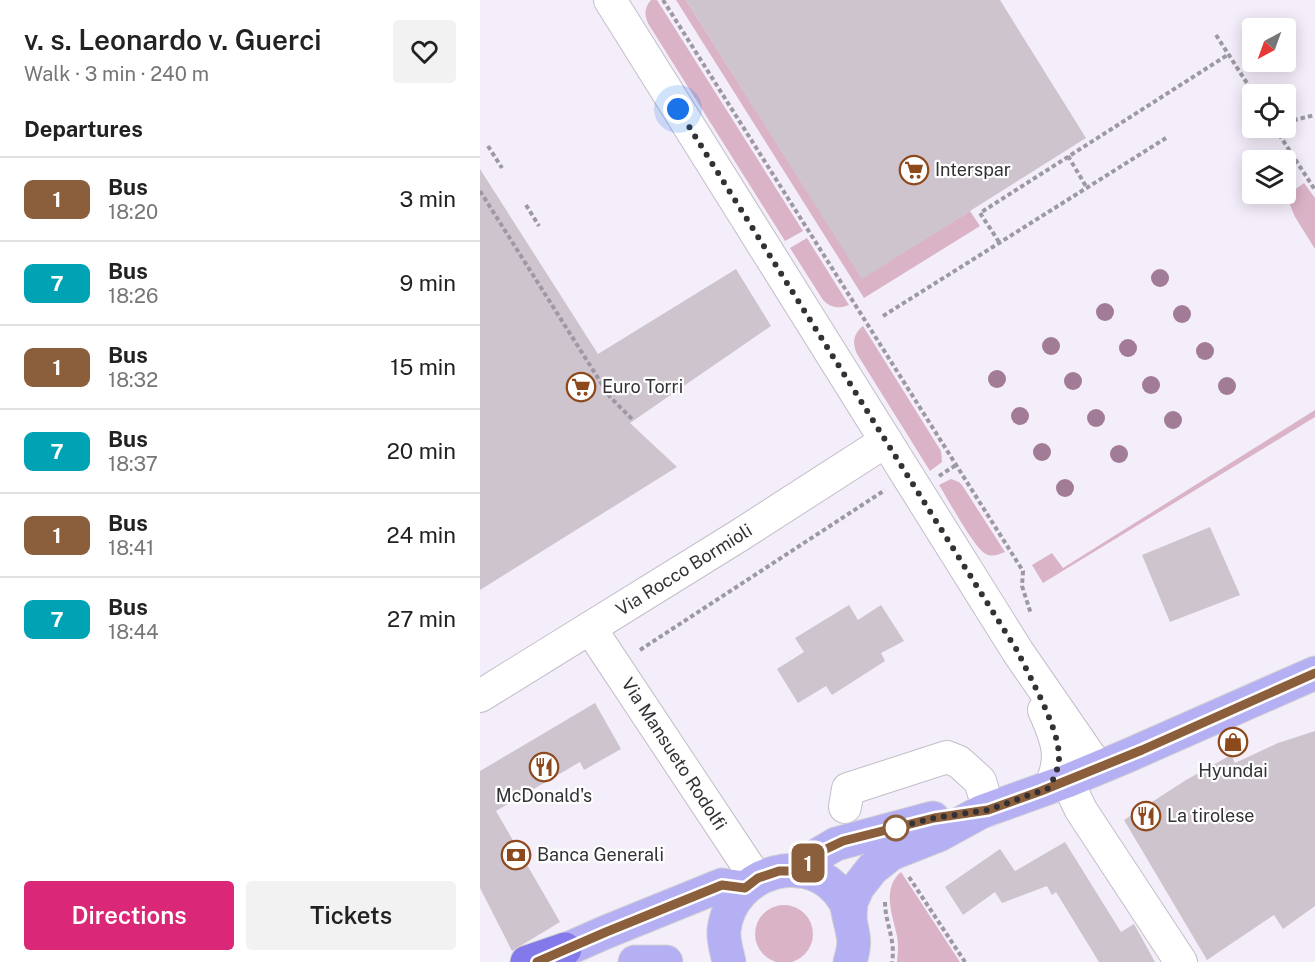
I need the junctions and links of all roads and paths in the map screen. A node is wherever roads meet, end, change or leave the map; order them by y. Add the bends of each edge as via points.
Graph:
1 (663, 0) edge
2 (614, 1) edge
3 (1216, 35) dead end
4 (1229, 54) junction
5 (1248, 84) edge
6 (1315, 115) edge
7 (1296, 120) edge
8 (1166, 138) dead end
9 (1281, 138) edge
10 (488, 146) dead end
11 (1068, 156) junction
12 (502, 168) dead end
13 (1087, 188) junction
14 (1315, 190) edge
15 (480, 191) edge
16 (526, 205) dead end
17 (539, 226) dead end
18 (999, 242) junction
19 (883, 316) dead end
20 (633, 420) dead end
21 (886, 441) junction
22 (956, 465) junction
23 (917, 490) junction
24 (1034, 619) dead end
25 (590, 628) junction
26 (1018, 652) junction
27 (633, 654) dead end
28 (1315, 673) edge
29 (480, 696) edge
30 (1098, 768) junction
31 (1058, 784) junction
32 (845, 807) dead end
33 (988, 810) junction
34 (797, 871) junction
35 (907, 873) dead end
36 (752, 883) junction
37 (886, 893) dead end
38 (857, 946) edge
39 (551, 956) edge
40 (527, 962) edge
41 (635, 962) edge
42 (666, 962) edge
43 (729, 962) edge
44 (892, 962) edge
45 (965, 962) edge
46 (1181, 962) edge

1 - 22 path
2 - 21 street
3 - 4 path
4 - 5 path
4 - 11 path
6 - 7 path
8 - 13 path
9 - 14 path
10 - 12 path
11 - 13 path
11 - 18 path via 980,213
13 - 18 path
15 - 20 path via 610,397
16 - 17 path
18 - 19 path
21 - 23 street
21 - 25 street, Via Rocco Bormioli
22 - 23 path
22 - 24 path via 1023,571 1022,585
23 - 26 street
23 - 27 path via 908,495 886,489
25 - 29 street, Via Rocco Bormioli
25 - 36 street, Via Mansueto Rodolfi via 748,866
26 - 30 street
26 - 31 street via 1054,733 1059,756
28 - 30 main road
30 - 31 main road
31 - 33 main road
31 - 46 street via 1081,810
32 - 33 street via 848,789 947,757 959,762 980,782
33 - 34 main road via 934,818 843,841
33 - 38 main road via 879,862 858,887 851,903
34 - 36 main road via 779,871
34 - 38 main road via 814,874 832,885 845,901
35 - 45 path
36 - 39 main road via 722,885
36 - 43 main road via 728,914 724,942
37 - 44 path
39 - 40 highway
41 - 42 main road

